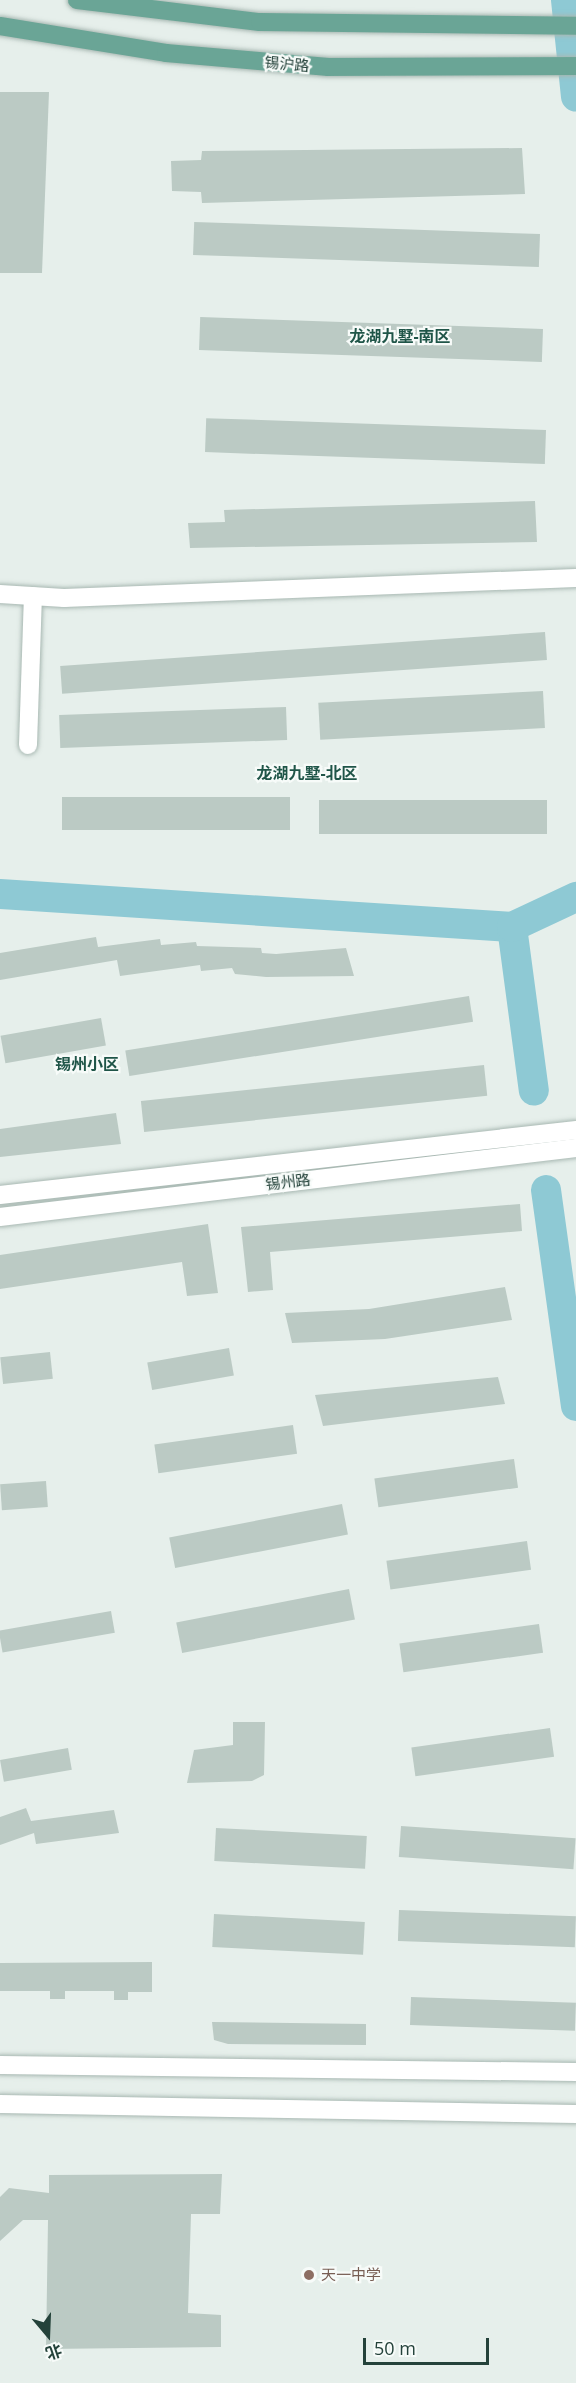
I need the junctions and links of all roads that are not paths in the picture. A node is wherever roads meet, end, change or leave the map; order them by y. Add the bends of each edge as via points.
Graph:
1 (77, 0) edge
2 (0, 26) edge
3 (576, 26) edge
4 (576, 66) edge
5 (576, 578) edge
6 (0, 594) edge
7 (33, 596) junction
8 (27, 745) dead end
9 (576, 1130) edge
10 (576, 1148) edge
11 (0, 1195) edge
12 (0, 1217) edge
13 (0, 2065) edge
14 (576, 2072) edge
15 (0, 2104) edge
16 (576, 2114) edge

1 - 3 main road via 260,22
2 - 4 main road, 锡沪路 via 165,53 316,66
5 - 7 street
6 - 7 street
7 - 8 street
9 - 11 street, 锡州路
10 - 12 street, 锡州路
13 - 14 street
15 - 16 street

